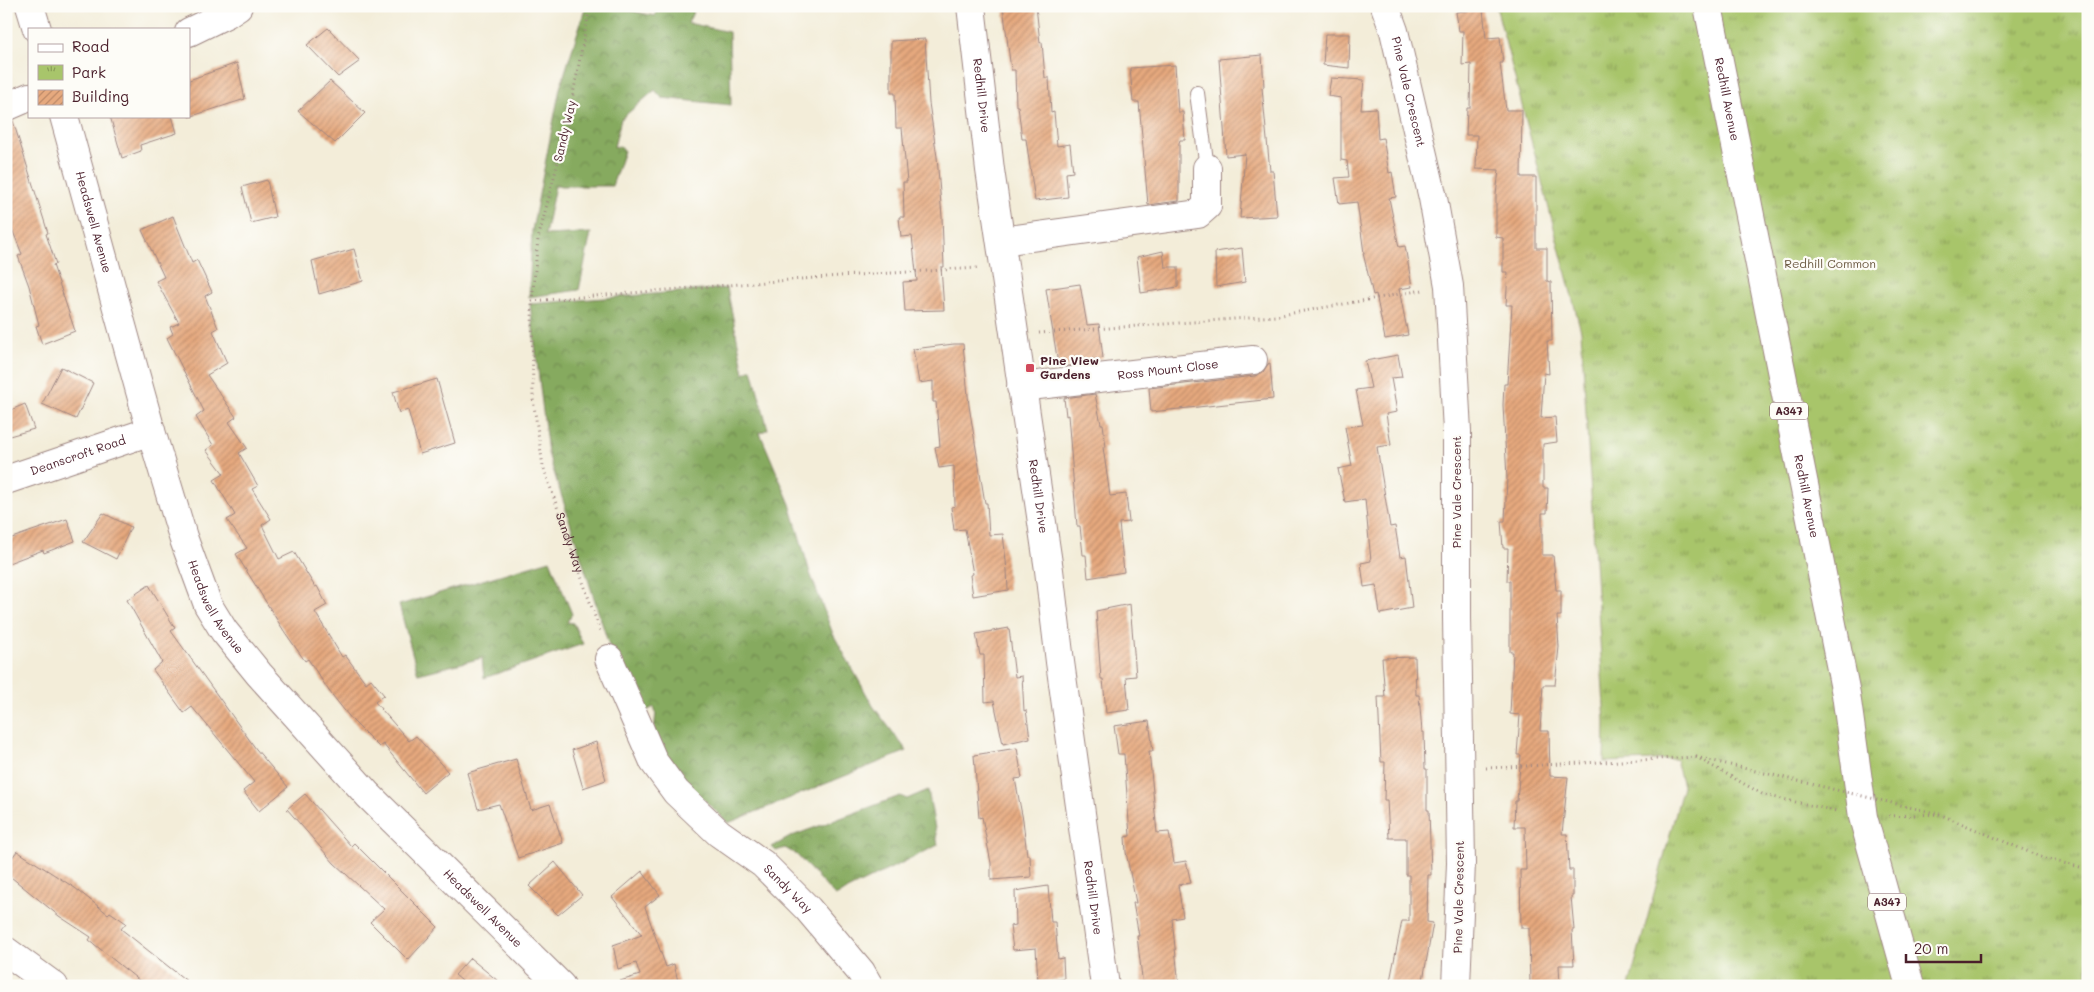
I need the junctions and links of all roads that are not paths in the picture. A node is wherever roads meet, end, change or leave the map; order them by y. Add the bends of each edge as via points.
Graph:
1 (30, 6) edge
2 (238, 6) edge
3 (971, 6) edge
4 (1386, 6) edge
5 (1708, 6) edge
6 (37, 28) edge
7 (190, 32) edge
8 (1197, 93) dead end
9 (28, 97) edge
10 (6, 107) edge
11 (65, 118) edge
12 (1207, 168) joint
13 (1003, 254) junction
14 (1253, 360) dead end
15 (1022, 387) junction
16 (150, 431) junction
17 (6, 480) edge
18 (609, 659) road end
19 (6, 950) edge
20 (556, 984) edge
21 (54, 986) edge
22 (869, 986) edge
23 (1105, 986) edge
24 (1456, 986) edge
25 (1910, 986) edge

1 - 6 street
2 - 7 street
3 - 13 street, Redhill Drive
4 - 24 street, Pine Vale Crescent via 1433,198 1449,286 1457,431 1461,863
5 - 25 street, Redhill Avenue / A347 via 1846,694 1864,818
8 - 12 lane
9 - 10 street
11 - 16 street, Headswell Avenue
12 - 13 street via 1207,206 1198,214
13 - 15 street, Redhill Drive
14 - 15 street, Ross Mount Close
15 - 23 street, Redhill Drive
16 - 17 street, Deanscroft Road
16 - 20 street, Headswell Avenue via 195,572 208,605 224,631 368,795
18 - 22 street, Sandy Way via 654,762 676,792 719,832 763,864 808,909
19 - 21 street

